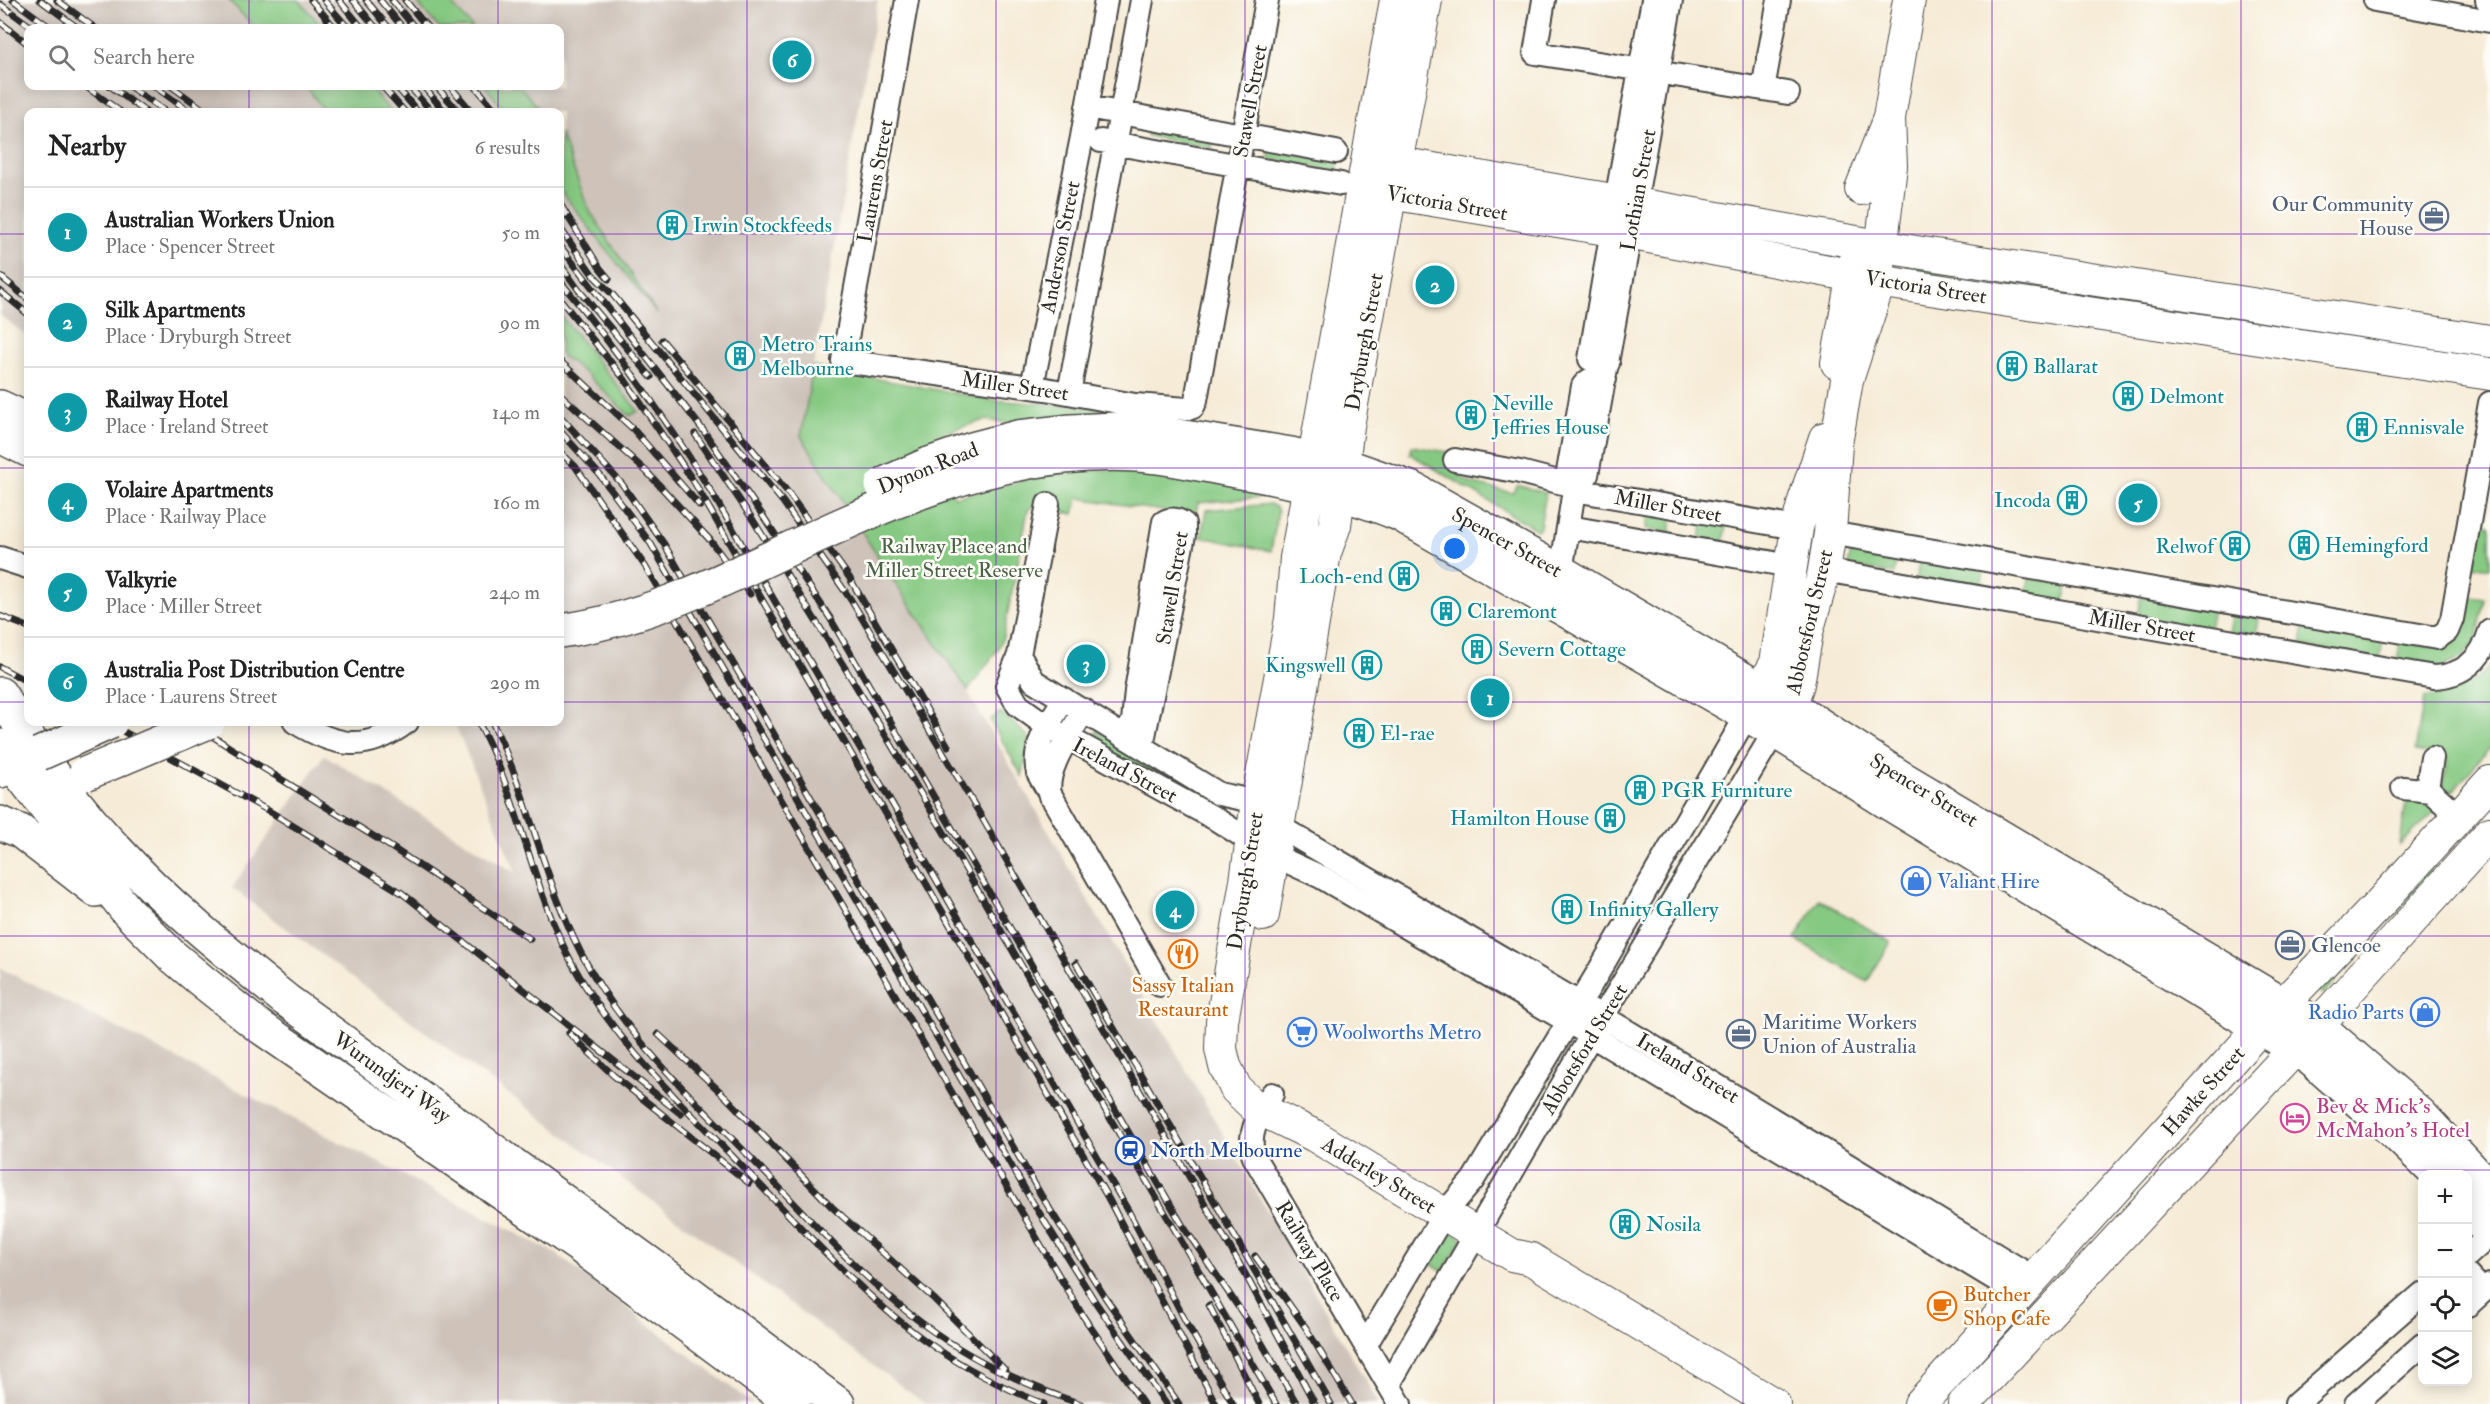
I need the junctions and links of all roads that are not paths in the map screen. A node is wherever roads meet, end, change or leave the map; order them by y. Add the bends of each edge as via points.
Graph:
1 (907, 0) edge
2 (1106, 0) edge
3 (1142, 0) edge
4 (1267, 0) edge
5 (1396, 0) edge
6 (1426, 0) edge
7 (1544, 0) edge
8 (1653, 0) edge
9 (1671, 0) edge
10 (1779, 0) edge
11 (1909, 0) edge
12 (2375, 0) edge
13 (2490, 21) edge
14 (1095, 60) junction
15 (1130, 67) junction
16 (1649, 72) junction
17 (1763, 89) junction
18 (1788, 93) dead end
19 (1087, 107) junction
20 (1121, 112) junction
21 (1889, 118) junction
22 (1244, 135) junction
23 (1082, 137) junction
24 (1114, 143) junction
25 (1336, 152) dead end
26 (1383, 160) junction
27 (1239, 166) junction
28 (1365, 189) junction
29 (1861, 189) dead end
30 (1623, 217) junction
31 (1738, 222) junction
32 (1869, 245) junction
33 (1733, 253) junction
34 (1865, 278) junction
35 (2092, 280) junction
36 (2283, 309) junction
37 (2087, 312) junction
38 (1046, 321) junction
39 (1083, 328) junction
40 (2279, 341) junction
41 (2490, 341) edge
42 (843, 361) joint
43 (2490, 374) edge
44 (1032, 387) junction
45 (1070, 393) junction
46 (2490, 403) edge
47 (1837, 406) junction
48 (0, 407) edge
49 (1187, 409) joint
50 (24, 418) edge
51 (2488, 429) edge
52 (0, 436) edge
53 (24, 448) edge
54 (1455, 460) dead end
55 (936, 474) junction
56 (1327, 476) junction
57 (1574, 488) junction
58 (1048, 504) dead end
59 (1569, 527) junction
60 (1797, 528) junction
61 (1830, 534) junction
62 (0, 558) edge
63 (24, 566) edge
64 (1791, 566) junction
65 (1824, 570) junction
66 (1561, 572) junction
67 (564, 607) edge
68 (1797, 620) junction
69 (569, 630) edge
70 (2490, 631) edge
71 (1642, 636) junction
72 (1019, 655) junction
73 (1291, 680) junction
74 (0, 694) edge
75 (1064, 699) junction
76 (1084, 710) junction
77 (1768, 711) junction
78 (100, 726) edge
79 (198, 726) edge
80 (302, 726) edge
81 (400, 726) edge
82 (1048, 727) junction
83 (1068, 739) junction
84 (1134, 741) junction
85 (2432, 758) dead end
86 (13, 759) edge
87 (2490, 782) edge
88 (2403, 788) dead end
89 (48, 789) junction
90 (2431, 791) junction
91 (1050, 796) junction
92 (1257, 802) junction
93 (0, 812) edge
94 (2459, 817) junction
95 (0, 823) edge
96 (2490, 833) edge
97 (1268, 841) junction
98 (2424, 855) junction
99 (2450, 878) junction
100 (142, 927) junction
101 (1160, 985) dead end
102 (1573, 1012) junction
103 (2272, 1016) junction
104 (2316, 1024) junction
105 (1597, 1027) junction
106 (2294, 1048) junction
107 (1241, 1078) joint
108 (1267, 1102) junction
109 (2181, 1116) junction
110 (2208, 1141) junction
111 (2434, 1170) edge
112 (2490, 1188) edge
113 (1447, 1208) junction
114 (2472, 1212) edge
115 (1480, 1228) junction
116 (2490, 1234) edge
117 (2472, 1251) edge
118 (2470, 1278) edge
119 (2027, 1286) junction
120 (2480, 1294) edge
121 (2418, 1297) edge
122 (2059, 1302) junction
123 (1366, 1344) junction
124 (2418, 1349) edge
125 (1395, 1394) edge
126 (793, 1404) edge
127 (838, 1404) edge
128 (1774, 1404) edge
129 (1920, 1404) edge
130 (1964, 1404) edge
131 (2296, 1404) edge
132 (2355, 1404) edge

1 - 42 street, Laurens Street
2 - 14 street, Anderson Street
3 - 15 street, Anderson Street
4 - 22 street, Stawell Street
5 - 26 street, Dryburgh Street
6 - 26 street, Dryburgh Street
7 - 16 street via 1535,53
8 - 16 street, Lothian Street
9 - 16 street, Lothian Street
10 - 17 street
11 - 21 street, Abbotsford Street
12 - 13 street
14 - 15 street
14 - 19 street, Anderson Street
15 - 20 street, Anderson Street
16 - 17 street
16 - 30 street, Lothian Street
17 - 18 street
19 - 20 street
19 - 23 street, Anderson Street
20 - 22 street
20 - 24 street, Anderson Street
21 - 29 street, Abbotsford Street
21 - 32 street, Abbotsford Street via 1892,160
22 - 25 street
22 - 27 street, Stawell Street
23 - 24 street, Victoria Street
23 - 38 street, Anderson Street
24 - 27 street, Victoria Street
24 - 39 street, Anderson Street
26 - 28 street, Dryburgh Street
26 - 30 street, Victoria Street
27 - 28 street, Victoria Street
27 - 49 street, Stawell Street via 1196,400
28 - 30 street, Victoria Street
28 - 56 street, Dryburgh Street
30 - 31 street, Victoria Street
30 - 33 street, Victoria Street
30 - 57 street, Lothian Street via 1601,367 1583,386 1568,472
31 - 32 street, Victoria Street
31 - 33 street
32 - 34 street, Abbotsford Street
32 - 35 street, Victoria Street
33 - 34 street, Victoria Street
34 - 37 street, Victoria Street
34 - 47 street, Abbotsford Street
35 - 36 street, Victoria Street
35 - 37 street
36 - 40 street
36 - 41 street, Victoria Street
37 - 40 street, Victoria Street
38 - 39 street
38 - 44 street, Anderson Street
39 - 45 street, Anderson Street
40 - 43 street, Victoria Street
42 - 44 street, Miller Street
44 - 45 street, Miller Street
45 - 49 street, Miller Street via 1135,405
46 - 51 street
47 - 60 street, Abbotsford Street
47 - 61 street, Abbotsford Street
48 - 50 main road
51 - 61 street, Miller Street via 2452,619 2444,634 2431,638
52 - 53 main road
54 - 57 street, Miller Street via 1520,472
55 - 56 main road, Dynon Road via 1105,454
55 - 67 main road, Dynon Road, bridge via 630,595
55 - 69 main road, Dynon Road, bridge via 849,521 702,590 644,612
56 - 66 main road, Spencer Street via 1413,489
56 - 71 main road, Spencer Street
56 - 73 street, Dryburgh Street via 1335,525 1325,553 1307,582
57 - 59 street, Lothian Street
57 - 60 street, Miller Street
58 - 72 street
59 - 64 street, Miller Street
59 - 66 street, Lothian Street
60 - 64 street, Abbotsford Street
61 - 65 street, Abbotsford Street
62 - 63 street
64 - 68 street, Abbotsford Street
65 - 68 street, Abbotsford Street
65 - 70 street, Miller Street via 2441,677 2460,671 2479,655
66 - 71 main road, Spencer Street
68 - 77 street, Abbotsford Street via 1798,684
71 - 77 main road, Spencer Street
72 - 75 street, Ireland Street via 1034,681
72 - 82 street, Ireland Street via 1007,686 1018,705
73 - 92 street, Dryburgh Street
73 - 97 street, Dryburgh Street
74 - 86 main road, Wurundjeri Way
75 - 76 street, Ireland Street
75 - 82 street
76 - 83 street
76 - 84 street, Ireland Street
77 - 102 street, Abbotsford Street
77 - 103 main road, Spencer Street
77 - 105 street, Abbotsford Street
78 - 86 main road, bridge
79 - 89 main road, bridge
80 - 81 street via 345,743 376,739
82 - 83 street, Ireland Street
82 - 91 street via 1037,752 1036,766
83 - 91 street via 1051,772
83 - 97 street, Ireland Street via 1214,818
84 - 84 street, Stawell Street via 1136,691 1163,527 1164,522 1178,520 1184,524 1184,535
84 - 92 street, Ireland Street via 1219,794
85 - 90 street via 2427,788
86 - 89 main road, Wurundjeri Way
87 - 94 street, Hawke Street
88 - 90 street
89 - 93 main road
89 - 100 main road, Wurundjeri Way
89 - 127 main road, Wurundjeri Way via 180,913 286,1000
90 - 94 street
91 - 101 street
92 - 97 street, Dryburgh Street
94 - 98 street, Hawke Street
95 - 100 main road via 20,831
96 - 99 street, Hawke Street
97 - 102 street, Ireland Street
97 - 107 street, Dryburgh Street via 1248,933 1240,1036
98 - 99 street
98 - 103 street, Hawke Street
99 - 104 street, Hawke Street
100 - 126 main road, Wurundjeri Way via 256,1024 582,1248
102 - 105 street, Ireland Street
102 - 113 street, Abbotsford Street via 1473,1180
103 - 104 main road, Spencer Street
103 - 106 main road, Spencer Street
103 - 109 street, Hawke Street
104 - 106 street, Hawke Street
104 - 112 main road, Spencer Street via 2420,1114
105 - 115 street, Abbotsford Street
105 - 119 street, Ireland Street
106 - 110 street, Hawke Street
106 - 111 main road, Spencer Street
107 - 108 street, Adderley Street via 1256,1083
108 - 113 street, Adderley Street
108 - 123 street, Railway Place via 1251,1136 1254,1157
109 - 110 street
109 - 119 street, Hawke Street
110 - 122 street, Hawke Street
113 - 115 street, Adderley Street
113 - 123 street, Abbotsford Street
114 - 116 main road
115 - 125 street, Abbotsford Street
115 - 128 street, Adderley Street via 1518,1243 1531,1259
116 - 117 street
118 - 120 street
119 - 122 street
119 - 129 street, Hawke Street
121 - 131 street
122 - 130 street, Hawke Street
123 - 125 street, Railway Place
124 - 132 street

